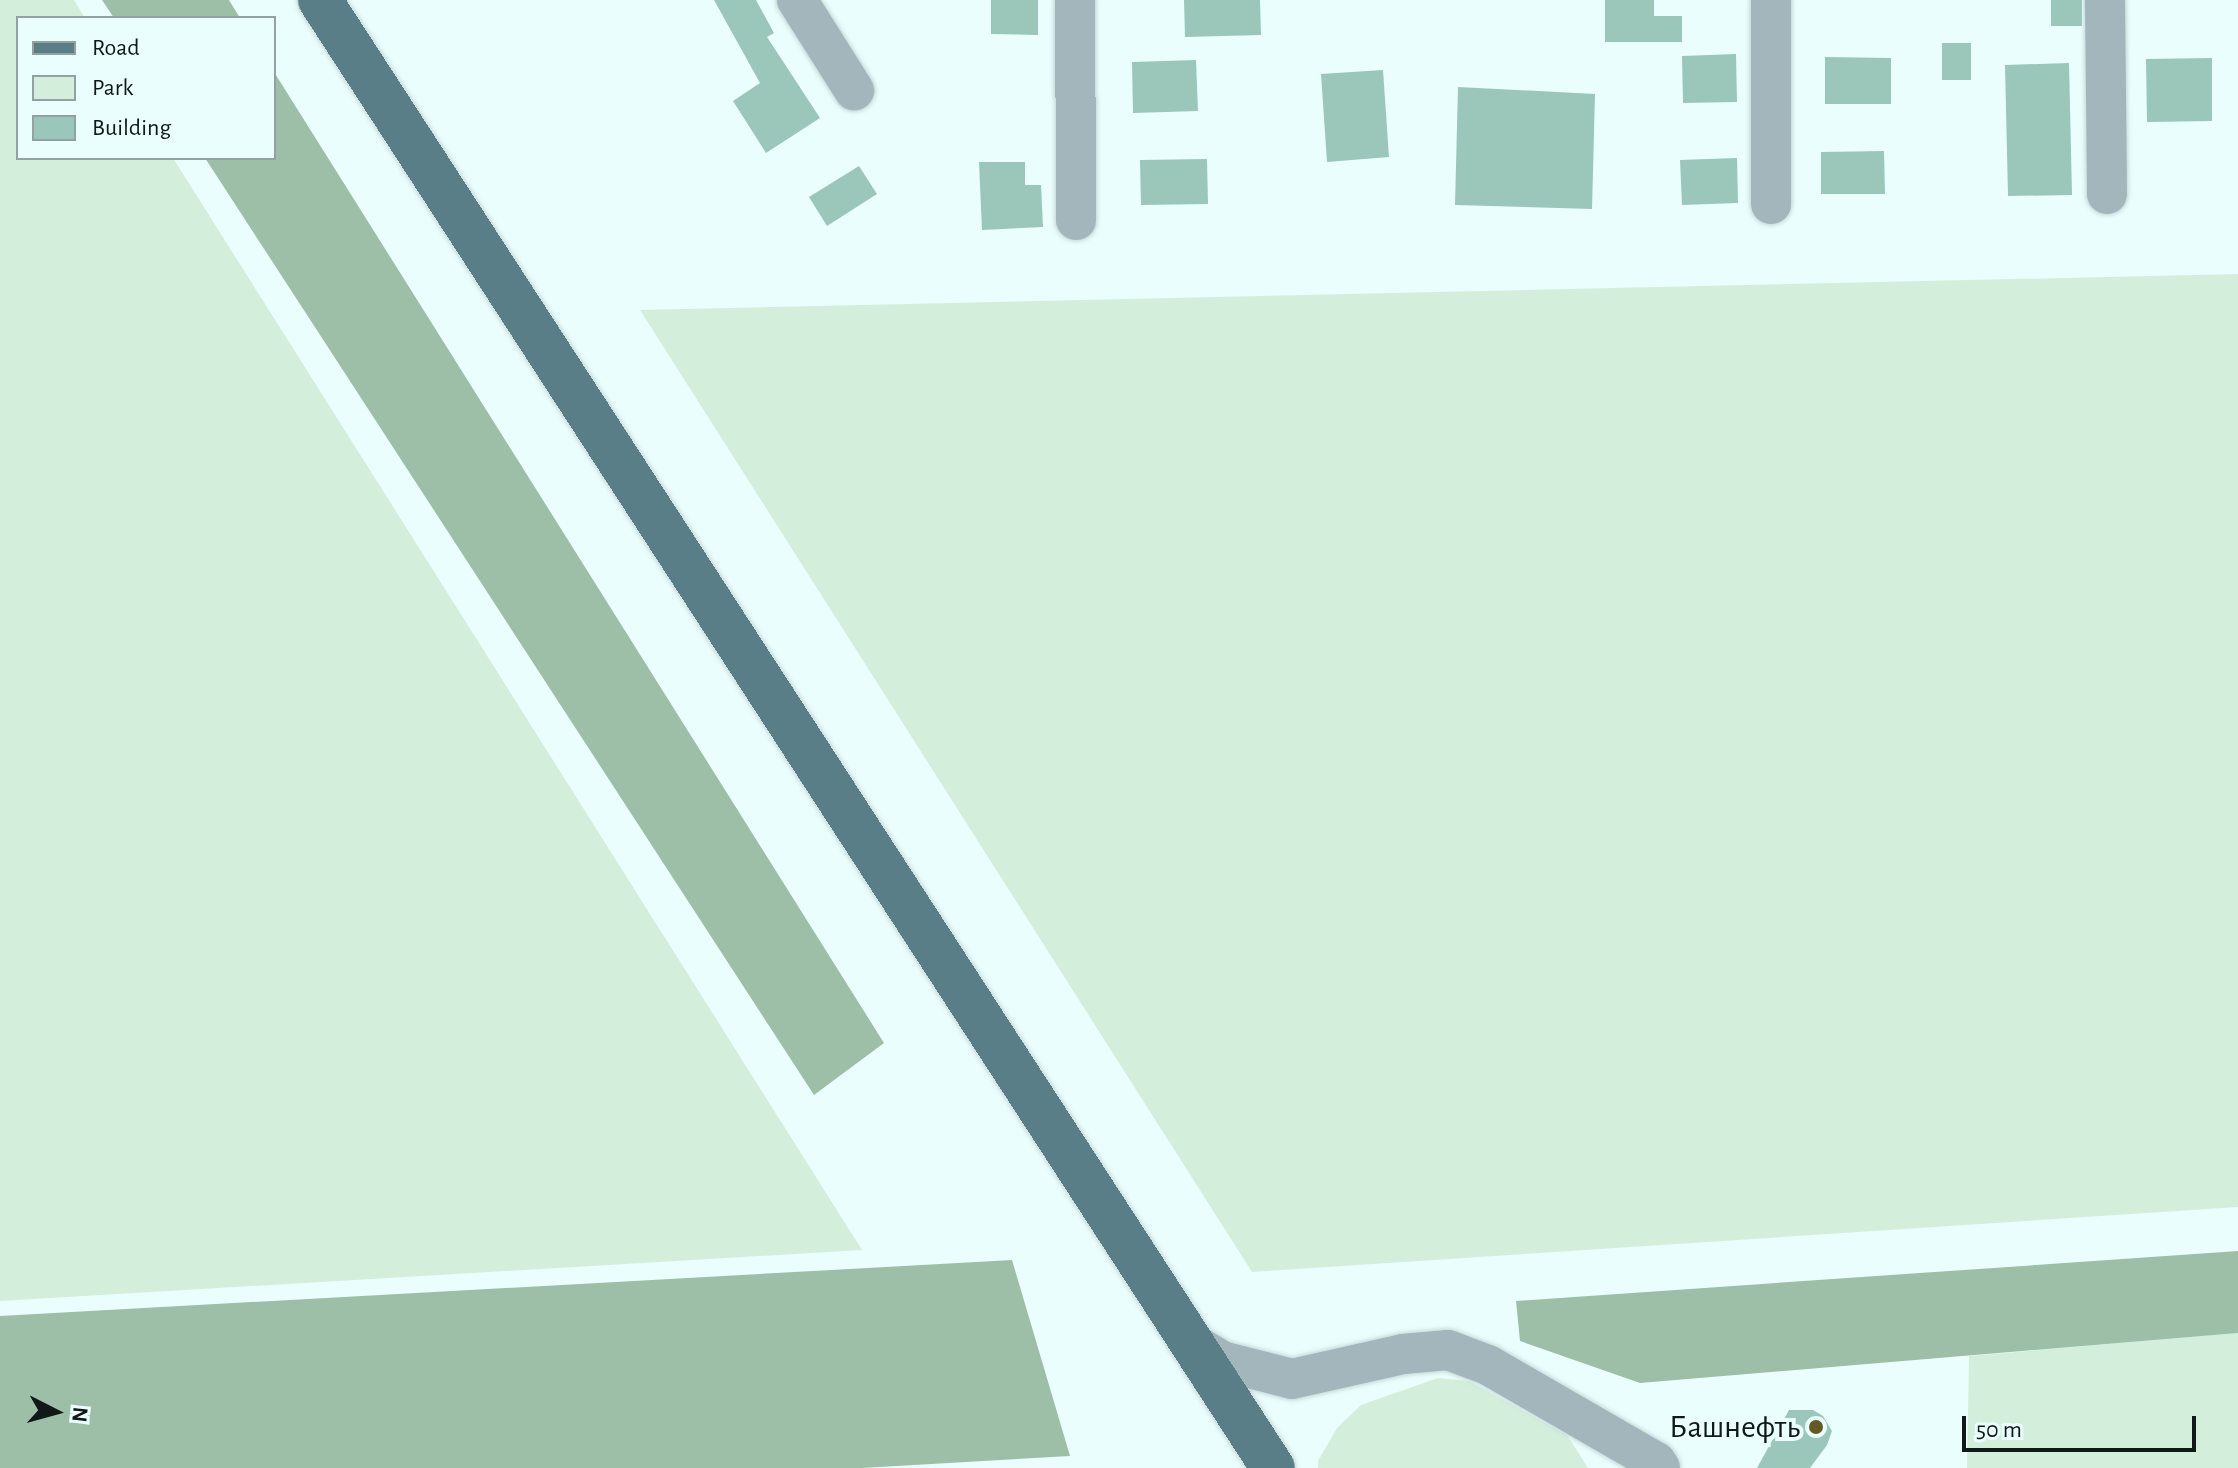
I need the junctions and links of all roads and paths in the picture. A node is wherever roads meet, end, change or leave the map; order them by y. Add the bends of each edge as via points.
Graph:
1 (320, 0) edge
2 (797, 0) edge
3 (1075, 0) edge
4 (1771, 0) edge
5 (2105, 0) edge
6 (854, 90) dead end
7 (2107, 194) dead end
8 (1771, 204) dead end
9 (1076, 220) dead end
10 (1207, 1352) junction
11 (1273, 1468) edge
12 (1292, 1468) edge
13 (1660, 1468) edge

1 - 10 main road
2 - 6 street
3 - 9 street
4 - 8 street
5 - 7 street
10 - 11 main road
10 - 12 main road
10 - 13 street via 1292,1379 1403,1354 1448,1350 1488,1365

